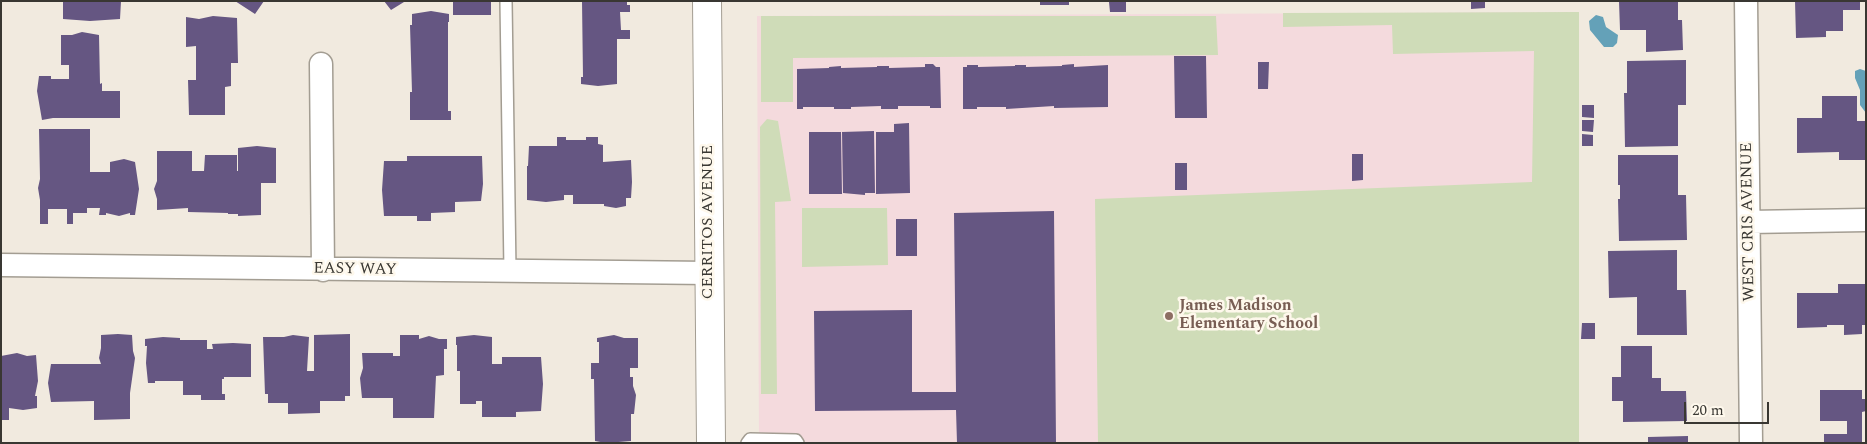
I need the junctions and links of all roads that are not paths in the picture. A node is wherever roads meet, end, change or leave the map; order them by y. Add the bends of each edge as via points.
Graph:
1 (506, 1) edge
2 (707, 1) edge
3 (1746, 1) edge
4 (321, 64) dead end
5 (1866, 220) edge
6 (1748, 222) junction
7 (1, 265) edge
8 (323, 270) junction
9 (510, 271) junction
10 (709, 273) junction
11 (711, 443) edge
12 (747, 443) edge
13 (798, 443) edge
14 (1751, 443) edge

1 - 9 lane
2 - 10 street, CERRITOS AVENUE
3 - 6 street, WEST CRIS AVENUE
4 - 8 street
5 - 6 street
6 - 14 street, WEST CRIS AVENUE
7 - 8 street, EASY WAY
8 - 9 street, EASY WAY
9 - 10 street, EASY WAY
10 - 11 street, CERRITOS AVENUE
12 - 13 lane via 750,440 796,440

